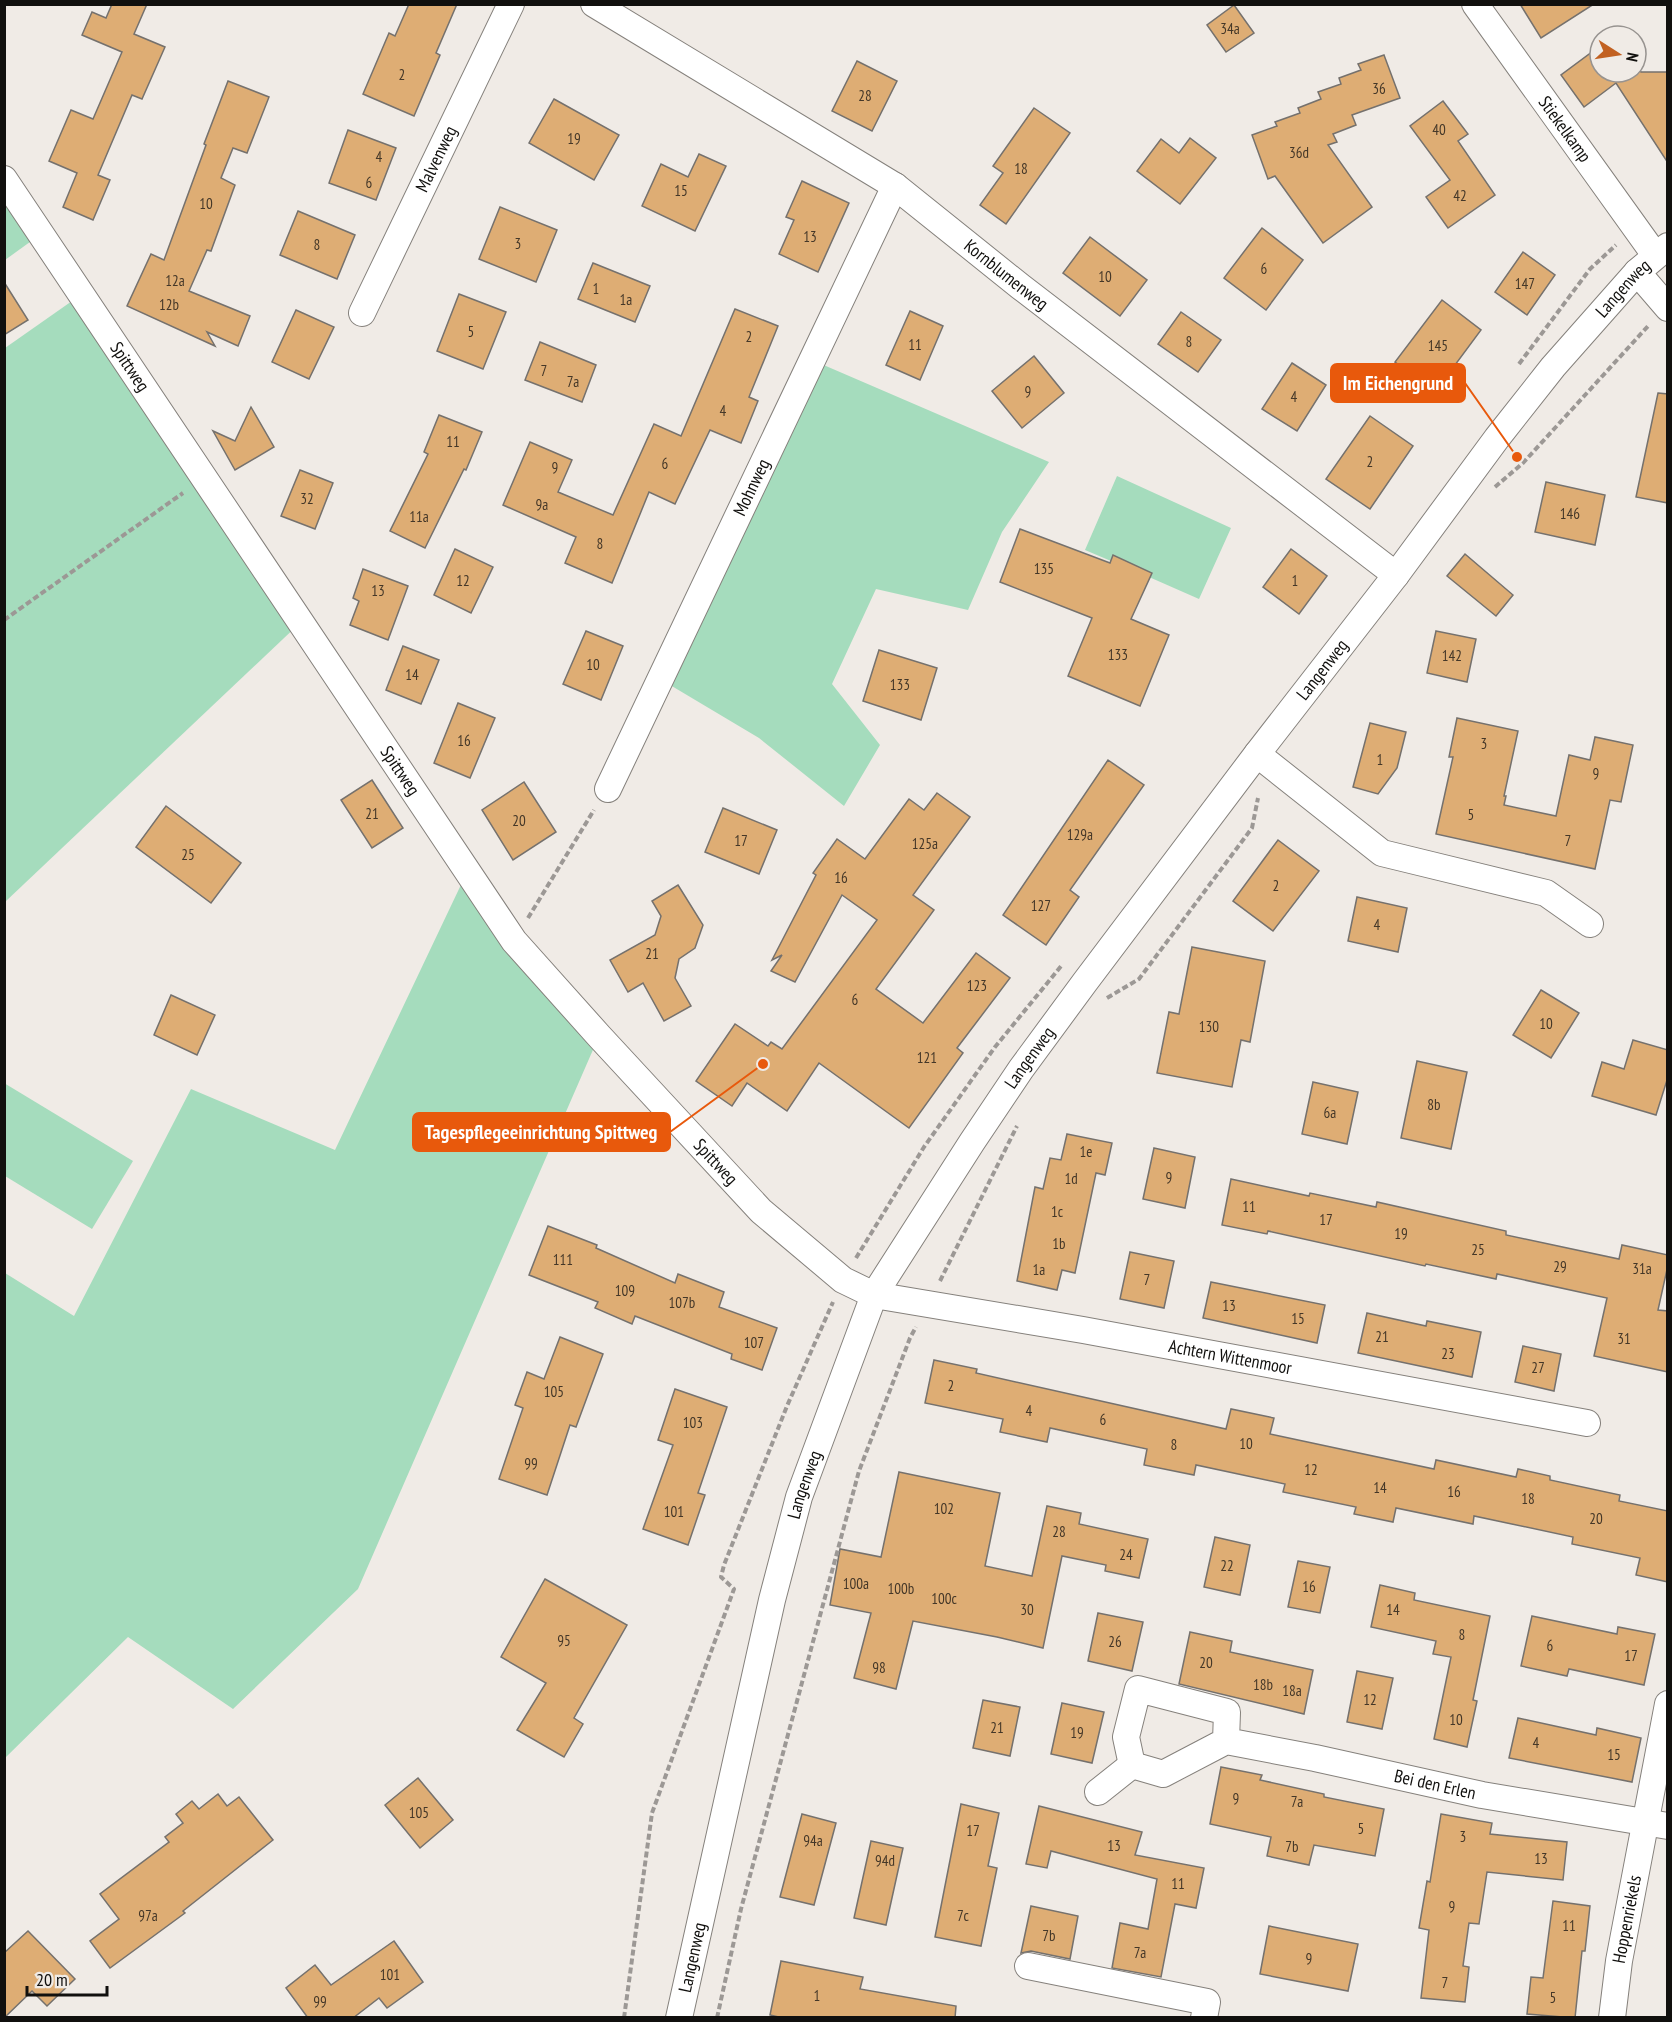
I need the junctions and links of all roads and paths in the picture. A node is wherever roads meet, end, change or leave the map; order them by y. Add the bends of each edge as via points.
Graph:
1 (511, 4) edge
2 (594, 4) edge
3 (1475, 4) edge
4 (4, 179) edge
5 (895, 186) junction
6 (1653, 258) edge
7 (1667, 307) edge
8 (362, 313) dead end
9 (205, 477) junction
10 (1491, 491) dead end
11 (1396, 575) junction
12 (4, 620) edge
13 (1266, 760) junction
14 (608, 789) joint
15 (1590, 924) dead end
16 (514, 940) junction
17 (1100, 1007) dead end
18 (1018, 1123) dead end
19 (874, 1295) junction
20 (929, 1304) junction
21 (1587, 1423) dead end
22 (1668, 1704) edge
23 (1226, 1742) junction
24 (1132, 1765) junction
25 (1098, 1792) dead end
26 (1657, 1824) edge
27 (1028, 1965) dead end
28 (679, 2018) edge
29 (717, 2018) edge
30 (1204, 2018) edge
31 (1612, 2018) edge

1 - 8 street, Malvenweg
2 - 5 street, Kornblumenweg
3 - 6 street, Stiekelkamp
4 - 9 street, Spittweg
5 - 11 street, Kornblumenweg via 1021,288
5 - 14 street, Mohnweg
6 - 7 street, Stiekelkamp
6 - 11 street, Langenweg via 1553,367
7 - 10 path via 1523,463
9 - 12 path
9 - 16 street, Spittweg
11 - 13 street, Langenweg
13 - 15 street via 1382,853 1546,892
13 - 17 path via 1252,828 1139,979 1107,998
13 - 19 street, Langenweg via 1085,982 972,1142
14 - 16 path
16 - 19 street, Spittweg via 761,1211 843,1280
18 - 20 path
19 - 20 street, Achtern Wittenmoor
19 - 28 street, Langenweg via 796,1509 772,1600
20 - 21 street, Achtern Wittenmoor
20 - 29 path via 910,1338 859,1471 741,1909
22 - 26 street, Hoppenriekels
23 - 24 street via 1163,1774
23 - 24 street via 1227,1712 1138,1689 1126,1737
23 - 26 street, Bei den Erlen via 1482,1795
24 - 25 street
26 - 31 street, Hoppenriekels via 1619,1961
27 - 30 street via 1207,2002

